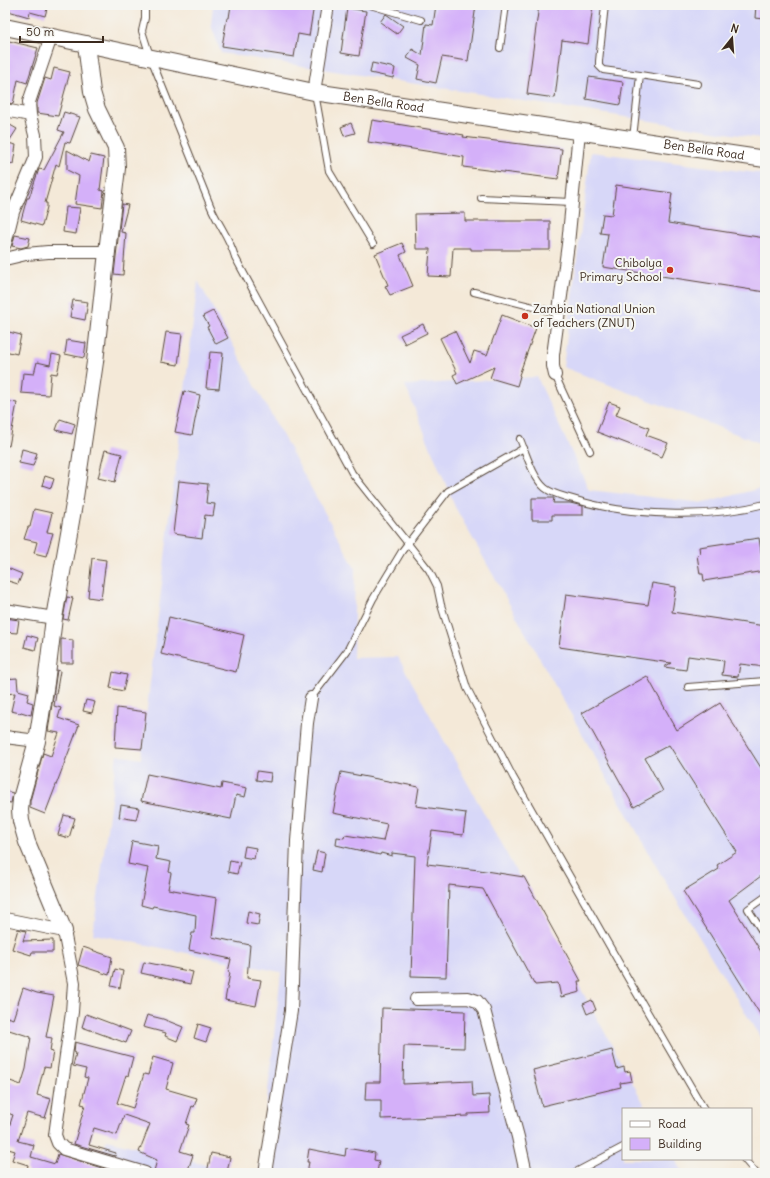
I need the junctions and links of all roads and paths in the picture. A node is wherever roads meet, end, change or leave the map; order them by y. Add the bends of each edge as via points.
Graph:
1 (145, 5) edge
2 (328, 5) edge
3 (370, 5) edge
4 (506, 5) edge
5 (605, 5) edge
6 (421, 20) dead end
7 (5, 27) edge
8 (51, 37) junction
9 (86, 44) junction
10 (500, 48) dead end
11 (150, 56) junction
12 (640, 75) junction
13 (698, 84) dead end
14 (314, 92) junction
15 (5, 110) edge
16 (30, 115) junction
17 (579, 132) junction
18 (633, 140) junction
19 (765, 159) edge
20 (481, 198) dead end
21 (572, 202) junction
22 (5, 244) edge
23 (373, 244) dead end
24 (107, 252) junction
25 (5, 259) edge
26 (474, 292) dead end
27 (558, 313) junction
28 (555, 375) joint
29 (520, 439) dead end
30 (524, 448) junction
31 (590, 451) dead end
32 (765, 504) edge
33 (408, 544) junction
34 (5, 610) edge
35 (54, 618) junction
36 (765, 681) edge
37 (688, 687) dead end
38 (311, 698) joint
39 (5, 737) edge
40 (37, 741) junction
41 (765, 897) edge
42 (5, 919) edge
43 (64, 931) junction
44 (765, 936) edge
45 (416, 999) dead end
46 (703, 1108) edge
47 (622, 1148) edge
48 (745, 1160) edge
49 (145, 1173) edge
50 (265, 1173) edge
51 (526, 1173) edge
52 (574, 1173) edge
53 (756, 1173) edge

1 - 11 lane via 142,31
2 - 14 street
3 - 6 lane
4 - 10 lane
5 - 12 lane via 600,66 603,70
7 - 8 street, Ben Bella Road
8 - 9 street, Ben Bella Road
8 - 16 street via 29,102
9 - 11 street, Ben Bella Road
9 - 24 street via 92,92 97,109 116,148 118,168
11 - 14 street, Ben Bella Road
11 - 33 lane via 210,206 231,244 235,257 352,473
12 - 13 lane
12 - 18 lane
14 - 17 street, Ben Bella Road
14 - 23 lane via 329,171
15 - 16 street
16 - 22 street via 36,157 13,212
17 - 18 street, Ben Bella Road
17 - 21 street
18 - 19 street, Ben Bella Road
20 - 21 lane
21 - 27 street
24 - 25 street via 48,252
24 - 35 street via 95,362
26 - 27 lane
27 - 28 street via 553,355
28 - 31 lane
29 - 30 lane
30 - 32 lane via 538,480 545,488 583,502 614,509 674,514 719,512
30 - 33 lane via 448,491
33 - 38 lane via 374,599 347,651
33 - 46 lane via 429,570 437,586 467,688 510,770
34 - 35 street
35 - 40 street
36 - 37 lane
38 - 50 street via 297,841 290,1011
39 - 40 street
40 - 43 street via 22,799 21,821 38,870
41 - 44 lane via 748,909
42 - 43 street
43 - 49 street via 74,984 55,1136 58,1144 64,1149
45 - 51 street via 468,998 477,1002 484,1010
47 - 52 lane
48 - 53 lane

